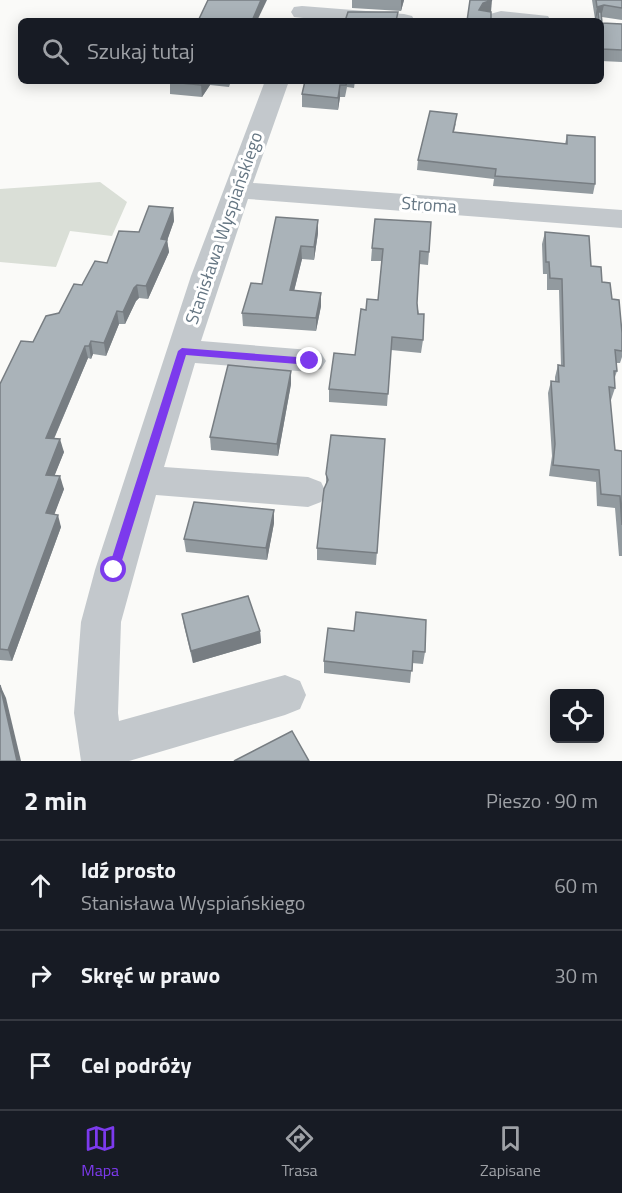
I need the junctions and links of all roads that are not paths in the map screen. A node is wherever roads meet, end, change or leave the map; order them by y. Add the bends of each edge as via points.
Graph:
1 (303, 11) edge
2 (374, 18) edge
3 (276, 84) edge
4 (237, 190) junction
5 (622, 219) edge
6 (182, 351) junction
7 (310, 361) dead end
8 (142, 480) junction
9 (308, 492) dead end
10 (285, 695) dead end
11 (101, 755) edge

1 - 2 street
3 - 4 street, Stanisława Wyspiańskiego
4 - 5 street, Stroma
4 - 6 street, Stanisława Wyspiańskiego
6 - 7 street
6 - 8 street, Stanisława Wyspiańskiego
8 - 9 street
8 - 11 street, Stanisława Wyspiańskiego via 101,622 96,713
10 - 11 street

